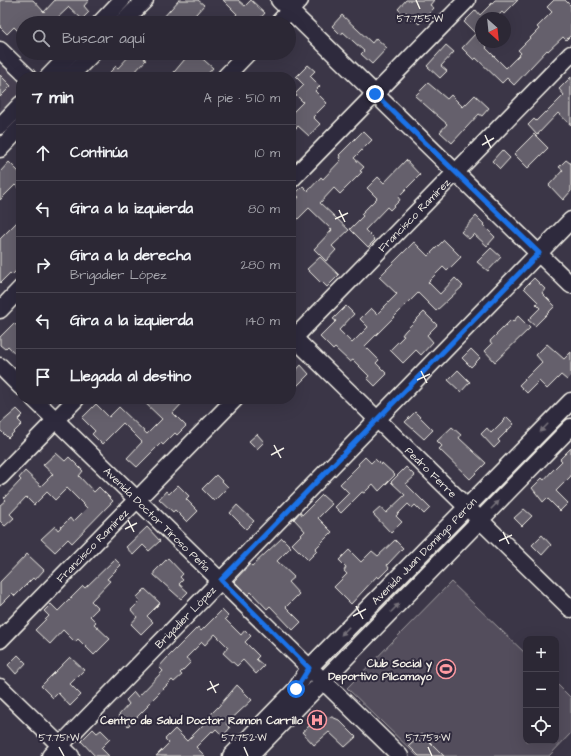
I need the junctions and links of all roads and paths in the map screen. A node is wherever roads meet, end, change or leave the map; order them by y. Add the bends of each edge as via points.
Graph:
1 (122, 0) edge
2 (145, 0) edge
3 (467, 0) edge
4 (290, 3) edge
5 (107, 16) edge
6 (129, 16) edge
7 (282, 16) edge
8 (0, 50) edge
9 (571, 54) edge
10 (64, 60) edge
11 (86, 60) edge
12 (241, 60) edge
13 (23, 72) edge
14 (53, 72) edge
15 (74, 72) edge
16 (230, 72) edge
17 (375, 94) junction
18 (16, 109) edge
19 (0, 126) edge
20 (16, 132) edge
21 (0, 149) edge
22 (456, 172) junction
23 (296, 175) edge
24 (571, 220) edge
25 (539, 253) junction
26 (571, 285) edge
27 (16, 293) edge
28 (0, 310) edge
29 (296, 334) edge
30 (296, 342) edge
31 (0, 366) edge
32 (16, 382) edge
33 (571, 401) edge
34 (39, 404) edge
35 (71, 404) edge
36 (230, 404) edge
37 (377, 419) junction
38 (56, 420) junction
39 (571, 427) edge
40 (0, 477) edge
41 (137, 499) junction
42 (467, 507) junction
43 (480, 520) junction
44 (221, 580) junction
45 (571, 609) edge
46 (0, 640) edge
47 (309, 668) junction
48 (323, 682) junction
49 (0, 687) edge
50 (60, 753) edge
51 (231, 756) edge
52 (250, 756) edge
53 (400, 756) edge

1 - 5 street
2 - 6 street
3 - 17 street
4 - 7 street
4 - 17 street
8 - 13 street
9 - 22 street, Francisco Ramírez
10 - 14 street
11 - 15 street
12 - 16 street
17 - 22 street
17 - 23 street
18 - 19 street
20 - 21 street
22 - 25 street
22 - 29 street, Francisco Ramírez
24 - 25 street, Brigadier López
25 - 26 street
25 - 37 street, Brigadier López
27 - 28 street
30 - 37 street, Pedro Ferre
31 - 32 street
33 -> 42 street, Avenida Juan Domingo Perón
34 - 38 street, Avenida Doctor Tiroso Peña
35 - 38 street
36 - 41 street, Francisco Ramírez
37 - 42 street, Pedro Ferre
37 - 44 street, Brigadier López
38 - 40 street
38 - 41 street, Avenida Doctor Tiroso Peña
43 -> 39 street, Avenida Juan Domingo Perón
41 - 44 street, Avenida Doctor Tiroso Peña
41 - 46 street, Francisco Ramírez
42 - 43 street, Pedro Ferre
42 -> 47 street, Avenida Juan Domingo Perón
43 - 45 street, Pedro Ferre
48 -> 43 street, Avenida Juan Domingo Perón
44 - 47 street, Avenida Doctor Tiroso Peña
44 - 50 street, Brigadier López
47 - 48 street, Avenida Doctor Tiroso Peña
47 - 51 street, Avenida Juan Domingo Perón via 296,689
48 - 52 street, Avenida Juan Domingo Perón
48 - 53 street, Avenida Doctor Tiroso Peña
49 - 50 street

